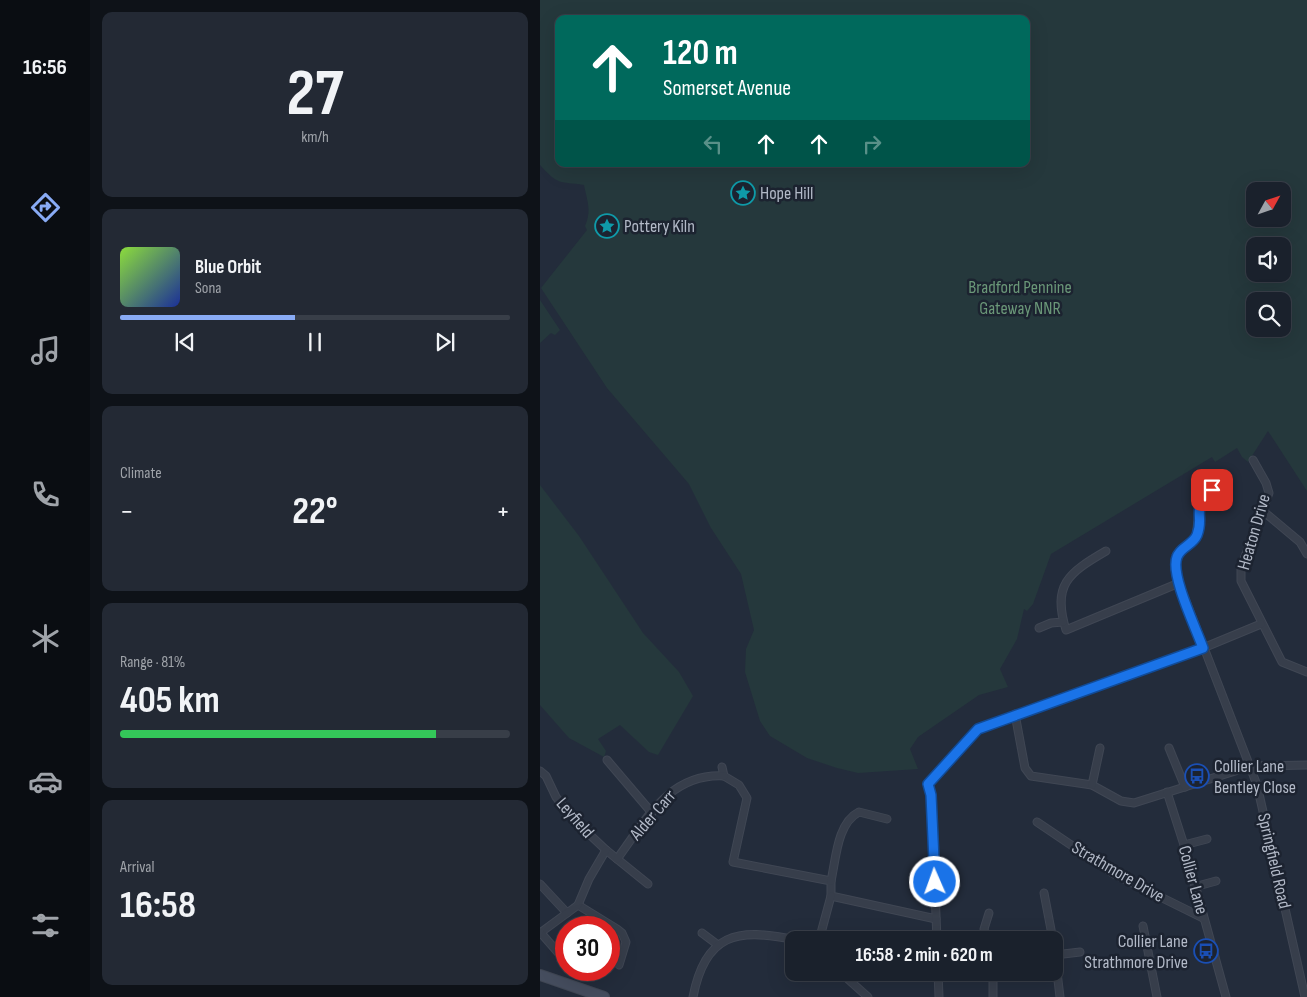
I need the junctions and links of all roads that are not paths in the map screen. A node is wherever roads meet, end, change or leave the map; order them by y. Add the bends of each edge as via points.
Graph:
1 (1253, 460) dead end
2 (1220, 476) dead end
3 (1264, 511) junction
4 (1106, 551) dead end
5 (1307, 554) edge
6 (1179, 583) junction
7 (1063, 622) junction
8 (1261, 624) junction
9 (1039, 628) dead end
10 (1203, 648) junction
11 (1307, 672) edge
12 (1015, 714) junction
13 (1100, 748) dead end
14 (1169, 748) dead end
15 (607, 760) dead end
16 (1307, 765) edge
17 (1250, 766) junction
18 (722, 767) dead end
19 (540, 771) edge
20 (724, 776) junction
21 (1092, 785) junction
22 (1185, 786) junction
23 (1167, 792) junction
24 (652, 813) junction
25 (888, 819) dead end
26 (1037, 822) dead end
27 (1207, 839) dead end
28 (1184, 845) junction
29 (606, 850) junction
30 (617, 859) junction
31 (831, 881) junction
32 (1216, 881) dead end
33 (540, 884) edge
34 (648, 884) dead end
35 (1194, 887) junction
36 (1044, 893) dead end
37 (831, 896) junction
38 (578, 905) junction
39 (990, 912) dead end
40 (567, 913) junction
41 (596, 916) edge
42 (1202, 918) junction
43 (936, 919) junction
44 (1143, 926) dead end
45 (620, 931) edge
46 (822, 931) edge
47 (937, 931) edge
48 (985, 931) edge
49 (1050, 931) edge
50 (540, 933) edge
51 (702, 933) dead end
52 (785, 938) edge
53 (718, 945) junction
54 (555, 950) edge
55 (1080, 952) dead end
56 (1063, 954) edge
57 (620, 961) edge
58 (540, 975) edge
59 (850, 981) edge
60 (938, 981) edge
61 (994, 981) edge
62 (1058, 981) edge
63 (604, 997) edge
64 (693, 997) edge
65 (868, 997) edge
66 (939, 997) edge
67 (993, 997) edge
68 (1060, 997) edge
69 (1157, 997) edge
70 (1226, 997) edge
71 (1305, 997) edge

1 - 3 street, Heaton Drive via 1269,493
2 - 6 street, Springfield Road via 1200,503 1196,538 1176,558
3 - 5 street via 1300,542
3 - 8 street, Heaton Drive via 1240,576
4 - 7 street via 1080,567 1066,584 1060,601
6 - 7 street via 1066,630
6 - 10 street, Springfield Road
7 - 9 street
8 - 10 street
8 - 11 street, Heaton Drive via 1282,662
10 - 12 street
10 - 17 street, Springfield Road
12 - 21 street via 1025,768 1031,776
12 - 43 street via 974,731 928,784
13 - 21 street
14 - 22 street
15 - 24 street
16 - 17 street
17 - 22 street
17 - 71 street, Springfield Road
18 - 20 street
19 - 29 street, Leyfield via 572,818
20 - 24 street, Alder Carr via 698,778 678,786
20 - 31 street via 739,785 747,798 733,862
21 - 23 street via 1130,804
22 - 23 street
23 - 28 street, Collier Lane
24 - 30 street, Alder Carr
25 - 31 street via 859,812 849,817 844,825
26 - 42 street, Strathmore Drive via 1123,879
27 - 28 street
28 - 35 street, Collier Lane
29 - 30 street, Leyfield
29 - 38 street
30 - 34 street, Leyfield
31 - 37 street
32 - 35 street
33 - 40 street
35 - 42 street, Collier Lane
36 - 49 street
37 - 43 street
37 - 46 street
38 - 40 street
38 - 41 street
39 - 48 street
40 - 50 street
42 - 70 street, Collier Lane
43 - 47 street
44 - 69 street
45 - 57 street via 626,942
50 - 54 street
51 - 53 street
52 - 53 street via 757,934 736,937
53 - 64 street via 699,970
55 - 56 street
58 - 63 street
59 - 65 street
60 - 66 street
61 - 67 street
62 - 68 street

